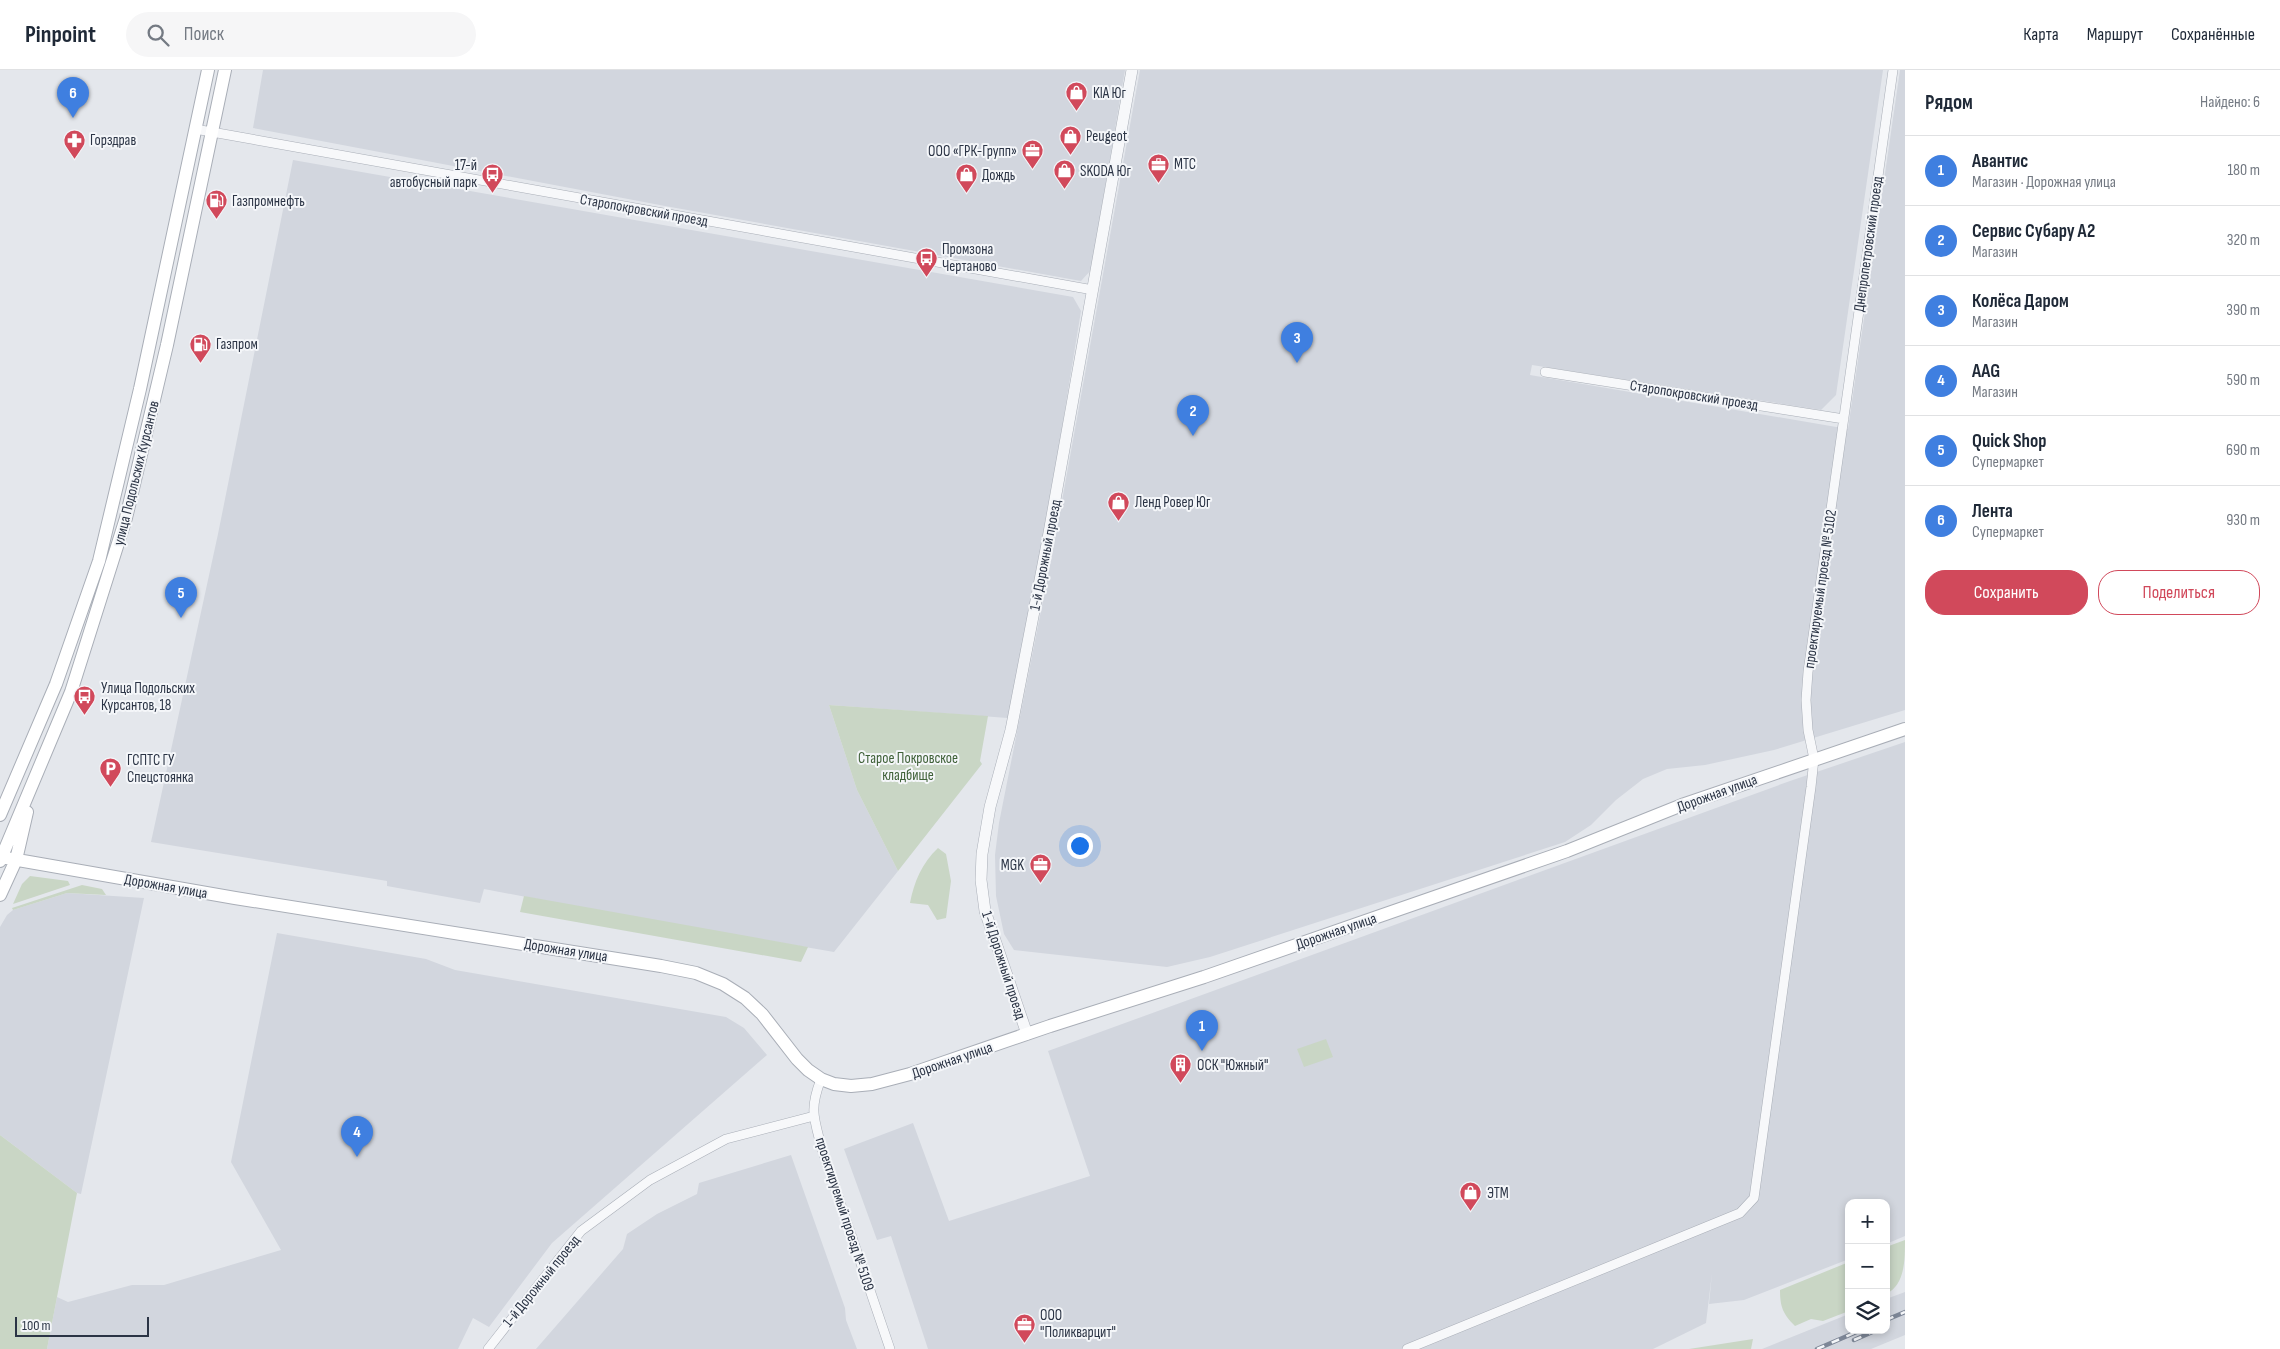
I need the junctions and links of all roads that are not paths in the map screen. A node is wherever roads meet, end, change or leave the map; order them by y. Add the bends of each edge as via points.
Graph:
1 (208, 70) edge
2 (226, 70) edge
3 (1132, 70) edge
4 (1893, 70) edge
5 (195, 129) junction
6 (212, 132) junction
7 (1093, 290) junction
8 (1545, 372) dead end
9 (1844, 419) junction
10 (1905, 730) edge
11 (1814, 759) junction
12 (33, 782) junction
13 (0, 815) edge
14 (1, 858) edge
15 (16, 860) junction
16 (0, 895) edge
17 (1027, 1034) junction
18 (821, 1079) junction
19 (814, 1116) junction
20 (488, 1349) edge
21 (890, 1349) edge
22 (1407, 1349) edge

1 - 5 main road, улица Подольских Курсантов
2 - 6 main road, улица Подольских Курсантов
3 - 7 street, 1-й Дорожный проезд
4 - 9 street, Днепропетровский проезд
5 - 6 street, Старопокровский проезд
5 - 13 main road, улица Подольских Курсантов via 140,389 99,561 56,684
6 - 7 street, Старопокровский проезд
6 - 12 main road, улица Подольских Курсантов via 126,518 84,656
7 - 17 street, 1-й Дорожный проезд via 1016,701 982,854 985,910
8 - 9 street, Старопокровский проезд
9 - 11 street, проектируемый проезд № 5102 via 1808,672 1808,730
10 - 11 main road, Дорожная улица
11 - 17 main road, Дорожная улица via 1682,805 1558,854 1204,977
11 - 22 street, проектируемый проезд № 5102 via 1754,1198 1740,1214
12 - 14 main road, улица Подольских Курсантов
12 - 15 main road
14 - 15 main road, Дорожная улица
15 - 16 main road
15 - 18 main road, Дорожная улица via 696,973 745,998 762,1014 797,1059
17 - 18 main road, Дорожная улица via 872,1084 851,1086
18 - 19 street, проектируемый проезд № 5109 via 814,1098
19 - 20 street, 1-й Дорожный проезд via 726,1139 650,1180 581,1231
19 - 21 street, проектируемый проезд № 5109 via 822,1149

